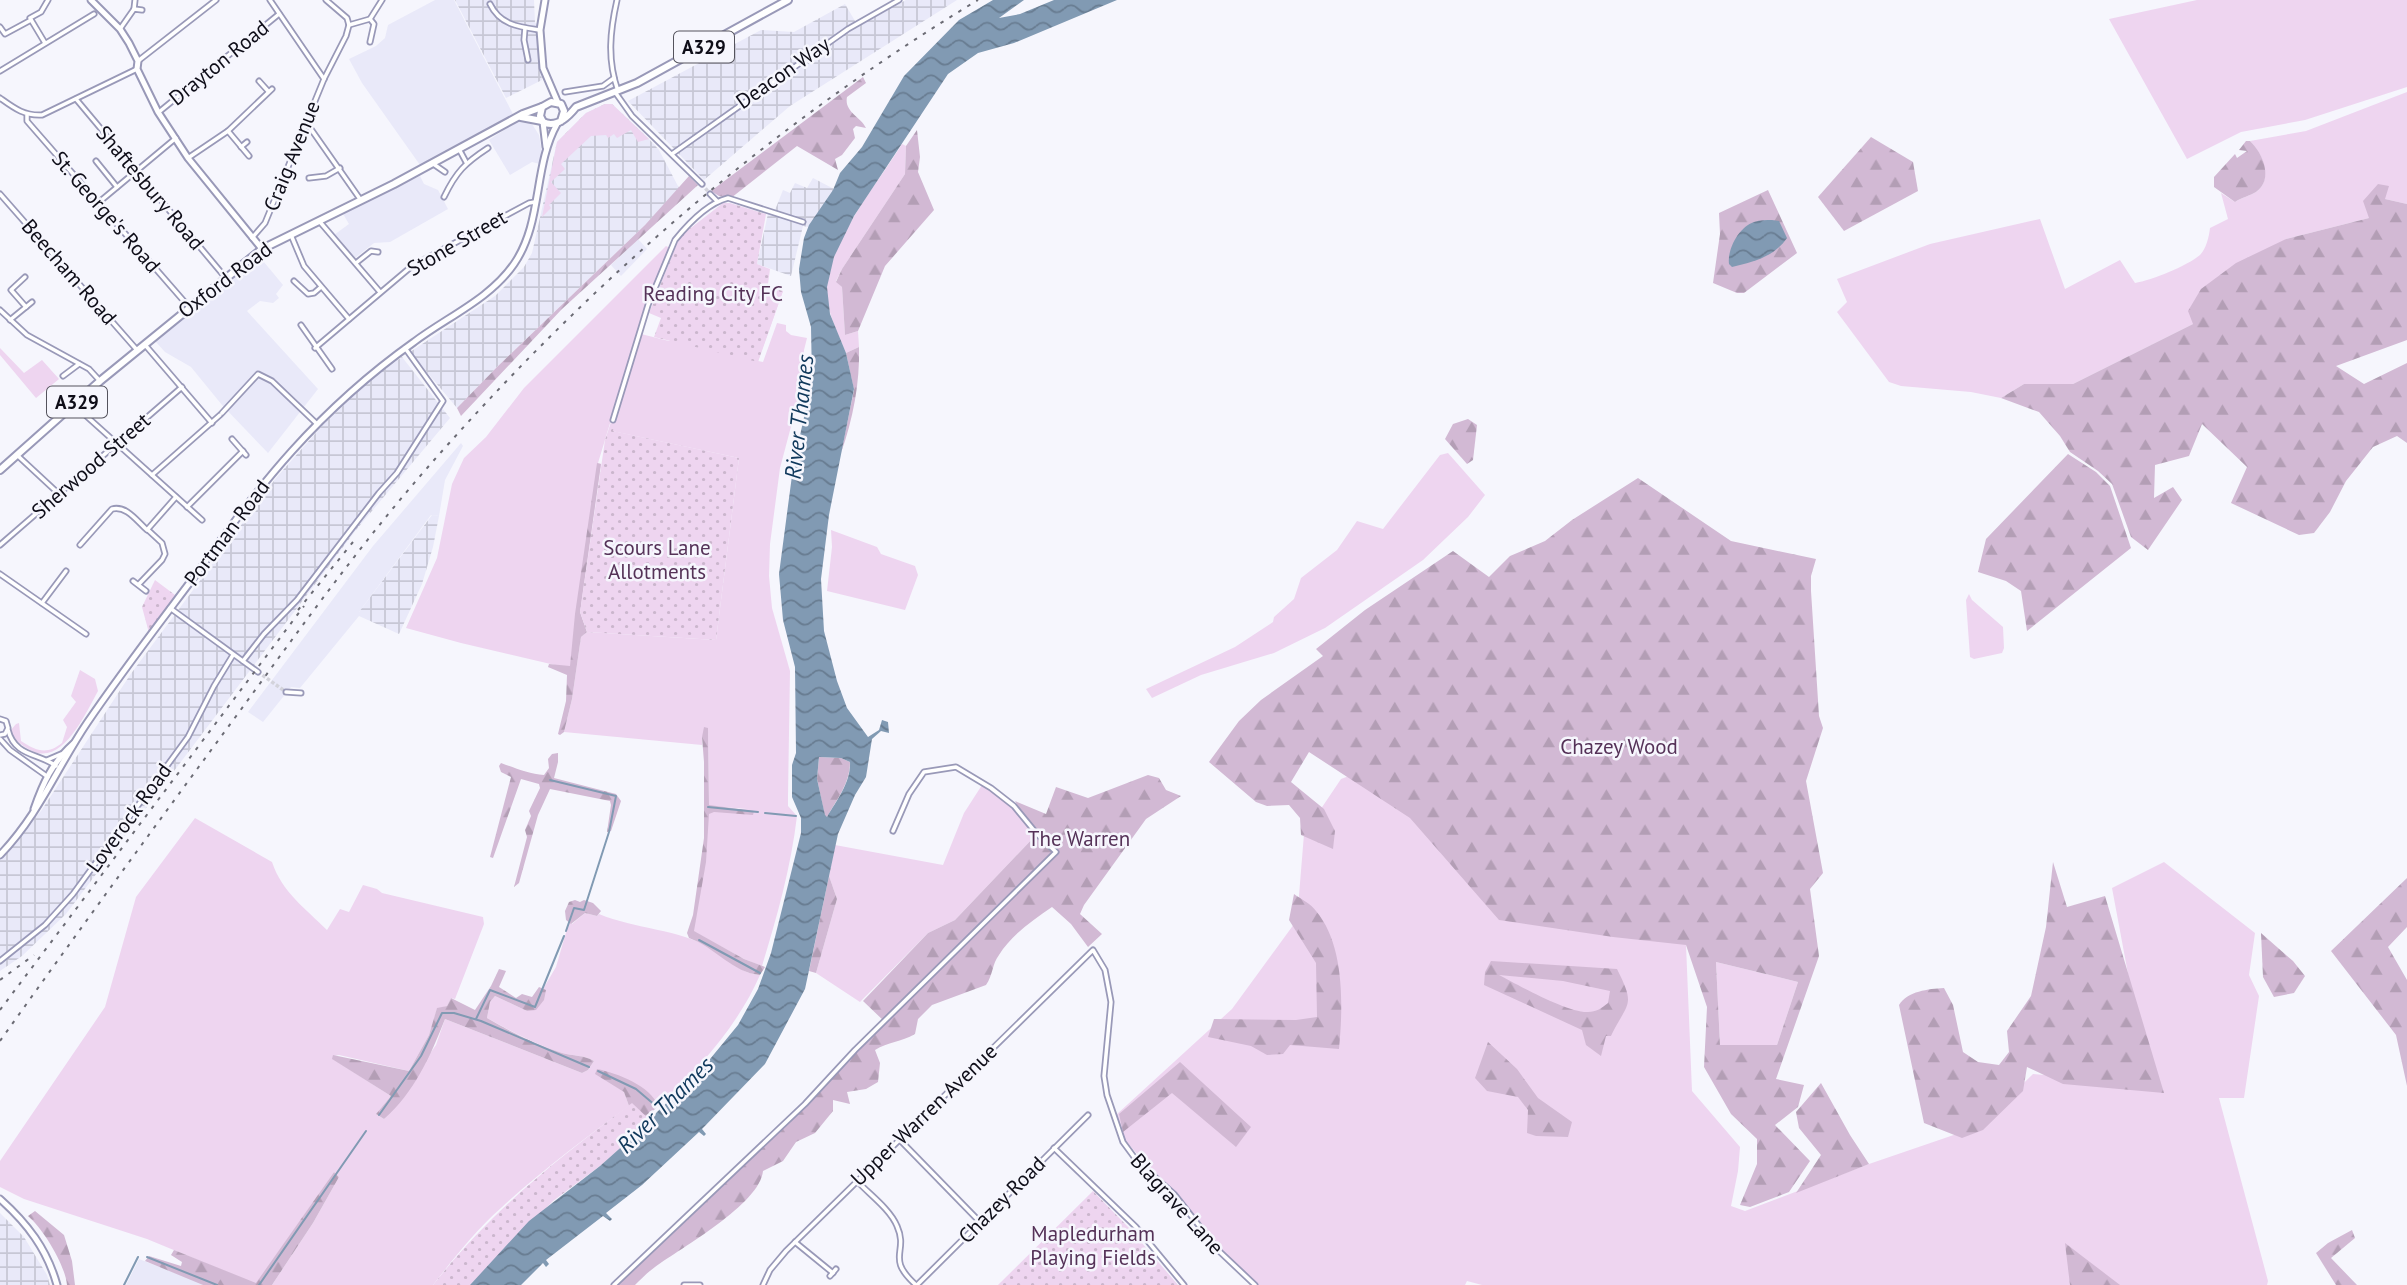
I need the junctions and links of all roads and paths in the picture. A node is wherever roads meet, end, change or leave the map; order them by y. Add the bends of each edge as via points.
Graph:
1 (48, 0) edge
2 (91, 0) edge
3 (135, 0) edge
4 (216, 0) edge
5 (270, 0) edge
6 (326, 0) edge
7 (382, 0) edge
8 (545, 0) edge
9 (617, 0) edge
10 (789, 0) edge
11 (900, 0) edge
12 (490, 4) dead end
13 (134, 9) junction
14 (142, 10) dead end
15 (94, 14) dead end
16 (279, 14) junction
17 (370, 19) junction
18 (31, 20) junction
19 (349, 25) junction
20 (0, 27) edge
21 (525, 28) junction
22 (120, 29) junction
23 (540, 30) junction
24 (370, 42) dead end
25 (45, 43) junction
26 (528, 60) dead end
27 (138, 61) junction
28 (137, 69) junction
29 (318, 69) junction
30 (0, 71) edge
31 (328, 71) junction
32 (614, 78) junction
33 (324, 79) junction
34 (259, 81) dead end
35 (549, 84) junction
36 (565, 92) dead end
37 (617, 92) junction
38 (0, 98) edge
39 (76, 99) junction
40 (559, 103) junction
41 (543, 105) junction
42 (576, 107) junction
43 (158, 112) junction
44 (27, 115) junction
45 (519, 117) junction
46 (306, 122) junction
47 (542, 122) junction
48 (559, 122) junction
49 (228, 131) junction
50 (176, 138) junction
51 (247, 142) dead end
52 (241, 147) junction
53 (546, 147) junction
54 (488, 148) dead end
55 (459, 149) junction
56 (672, 154) junction
57 (249, 156) dead end
58 (188, 158) junction
59 (96, 161) dead end
60 (466, 162) junction
61 (432, 163) junction
62 (340, 168) junction
63 (136, 171) junction
64 (445, 172) dead end
65 (313, 175) dead end
66 (702, 184) tunnel mouth
67 (117, 187) junction
68 (0, 194) edge
69 (710, 194) tunnel mouth
70 (444, 197) dead end
71 (360, 199) junction
72 (717, 201) junction
73 (537, 202) junction
74 (99, 203) junction
75 (318, 220) junction
76 (803, 222) dead end
77 (290, 233) junction
78 (252, 239) junction
79 (261, 249) junction
80 (379, 252) dead end
81 (356, 264) junction
82 (25, 277) dead end
83 (225, 278) junction
84 (295, 281) dead end
85 (321, 287) junction
86 (380, 292) junction
87 (32, 302) dead end
88 (26, 307) junction
89 (189, 307) junction
90 (0, 310) edge
91 (349, 319) junction
92 (10, 320) junction
93 (301, 325) dead end
94 (145, 344) junction
95 (315, 348) junction
96 (405, 348) junction
97 (137, 350) junction
98 (79, 364) junction
99 (332, 369) dead end
100 (63, 376) dead end
101 (100, 381) junction
102 (182, 387) junction
103 (74, 405) junction
104 (613, 420) dead end
105 (212, 423) junction
106 (317, 425) junction
107 (232, 439) dead end
108 (116, 444) junction
109 (18, 455) junction
110 (0, 470) edge
111 (152, 475) junction
112 (59, 494) junction
113 (176, 497) junction
114 (187, 507) junction
115 (202, 520) dead end
116 (147, 530) junction
117 (0, 545) edge
118 (89, 546) dead end
119 (66, 571) dead end
120 (0, 575) edge
121 (133, 581) dead end
122 (139, 584) junction
123 (146, 591) dead end
124 (42, 604) junction
125 (170, 608) junction
126 (86, 634) dead end
127 (233, 654) junction
128 (243, 661) junction
129 (258, 672) tunnel mouth
130 (286, 692) tunnel mouth
131 (301, 693) dead end
132 (0, 719) edge
133 (8, 730) junction
134 (0, 737) edge
135 (75, 742) junction
136 (62, 754) junction
137 (47, 760) junction
138 (54, 764) junction
139 (37, 771) junction
140 (58, 773) junction
141 (47, 776) junction
142 (42, 783) junction
143 (32, 815) junction
144 (893, 831) dead end
145 (0, 855) edge
146 (1093, 950) joint
147 (0, 961) edge
148 (1088, 1115) dead end
149 (899, 1139) junction
150 (1054, 1148) junction
151 (857, 1181) junction
152 (0, 1199) edge
153 (980, 1222) junction
154 (795, 1242) junction
155 (833, 1273) dead end
156 (57, 1285) edge
157 (614, 1285) edge
158 (684, 1285) edge
159 (700, 1285) edge
160 (763, 1285) edge
161 (917, 1285) edge
162 (1184, 1285) edge
163 (1255, 1285) edge

1 - 18 street
2 - 22 street
3 - 13 street
4 - 27 street
5 - 16 street
6 - 19 street
7 - 17 street
8 - 23 street
9 - 32 street via 610,42
10 - 37 main road, A329
11 - 56 street, Deacon Way via 848,29
12 - 21 street via 498,18
13 - 14 street
13 - 22 street
15 - 25 street
16 - 29 street
16 - 43 street, Drayton Road
17 - 19 street
17 - 24 street via 374,24
18 - 20 street via 5,34
18 - 25 street
19 - 31 street, Craig Avenue
21 - 23 street
21 - 26 street
22 - 27 street
23 - 35 street
25 - 30 street
27 - 28 street
28 - 39 street
28 - 43 street
29 - 31 street
29 - 33 street
31 - 33 street, Craig Avenue
32 - 36 street via 603,86
32 - 37 street
33 - 46 street, Craig Avenue
34 - 49 street via 270,90
35 - 40 street
35 - 41 street via 549,97
37 - 42 main road, A329
37 - 56 street via 632,116
38 - 44 street
39 - 44 street via 42,115
39 - 63 street, Shaftesbury Road
40 - 41 main road
40 - 42 main road
40 - 48 main road via 564,111
41 - 45 main road, Oxford Road / A329
41 - 47 main road
42 - 48 main road, A329
43 - 50 street
44 - 74 street, St. George's Road via 27,121
45 - 47 main road
45 - 55 main road, Oxford Road / A329
46 - 62 street
46 - 78 street, Craig Avenue via 265,223
47 - 48 main road
47 - 53 street
48 - 53 street
49 - 52 street
49 - 58 street
50 - 58 street
50 - 63 street
51 - 52 street
52 - 57 street
53 - 73 street, Portman Road
54 - 60 street
55 - 60 street
55 - 61 main road, Oxford Road / A329
56 - 66 street
58 - 78 street
59 - 67 street
60 - 70 street
61 - 64 street
61 - 71 main road, Oxford Road / A329
62 - 65 street via 326,176
62 - 71 street
63 - 67 street
63 - 83 street, Shaftesbury Road
67 - 74 street
68 - 97 street, Beecham Road
69 - 72 street
71 - 75 main road, Oxford Road / A329
72 - 76 street via 728,198
72 - 104 street via 676,240 648,305
73 - 86 street, Stone Street via 412,266
73 - 96 street, Portman Road via 528,238 502,279
74 - 89 street, St. George's Road
75 - 77 main road, Oxford Road / A329
75 - 81 street
77 - 79 main road, Oxford Road / A329
77 - 85 street via 304,266
78 - 79 street
79 - 83 main road, Oxford Road / A329
80 - 81 street via 371,251
81 - 86 street
82 - 88 street via 10,290
83 - 89 main road, Oxford Road / A329
84 - 85 street via 307,294
85 - 91 street
86 - 91 street, Stone Street
87 - 88 street
88 - 92 street
89 - 94 main road, Oxford Road / A329
90 - 92 street
91 - 95 street, Stone Street
92 - 98 street
93 - 95 street
94 - 97 main road, Oxford Road / A329
94 - 102 street
95 - 99 street
96 - 106 street, Portman Road
96 - 128 street via 443,401 397,474
97 - 101 main road, Oxford Road / A329
98 - 100 street
98 - 101 street
101 - 103 main road, Oxford Road / A329
102 - 105 street
102 - 108 street, Sherwood Street
103 - 108 street
103 - 109 main road, Oxford Road / A329
105 - 106 street via 258,374 272,381
105 - 111 street
106 - 125 street, Portman Road via 260,488
107 - 114 street via 244,453
108 - 111 street
108 - 112 street, Sherwood Street
109 - 110 main road, Oxford Road / A329
109 - 112 street
111 - 113 street
112 - 117 street, Sherwood Street
113 - 114 street
113 - 116 street
114 - 115 street
116 - 118 street via 118,507 82,543
116 - 122 street via 162,543 164,557
119 - 124 street
120 - 124 street
121 - 122 street
122 - 123 street
124 - 126 street
125 - 127 street
125 - 135 street, Portman Road
127 - 128 street
127 - 147 street, Loverock Road via 188,737 73,894 45,925
128 - 129 street
130 - 131 street
132 - 133 street
133 - 134 street
133 - 137 street via 25,752
134 - 139 street
135 - 136 street, Portman Road
135 - 140 street, Portman Road
136 - 137 street
136 - 138 street, Portman Road
137 - 138 street
138 - 140 street
138 - 141 street, Portman Road
139 - 141 street
139 - 142 street
140 - 141 street
140 - 143 street, Portman Road
141 - 142 street, Portman Road
142 - 143 street, Portman Road
143 - 145 street, Portman Road
144 - 157 street via 909,794 925,772 956,767 1014,806 1056,852 805,1104
146 - 149 street, Upper Warren Avenue
146 - 163 street, Blagrave Lane via 1105,970 1111,1002 1104,1076 1123,1142
148 - 150 street, Chazey Road
149 - 151 street, Upper Warren Avenue
149 - 153 street
150 - 153 street, Chazey Road
150 - 162 street via 1136,1227
151 - 154 street, Upper Warren Avenue
151 - 161 street via 897,1224 900,1267
152 - 156 street via 35,1236
153 - 161 street, Chazey Road
154 - 155 street
154 - 160 street, Upper Warren Avenue
158 - 159 street

